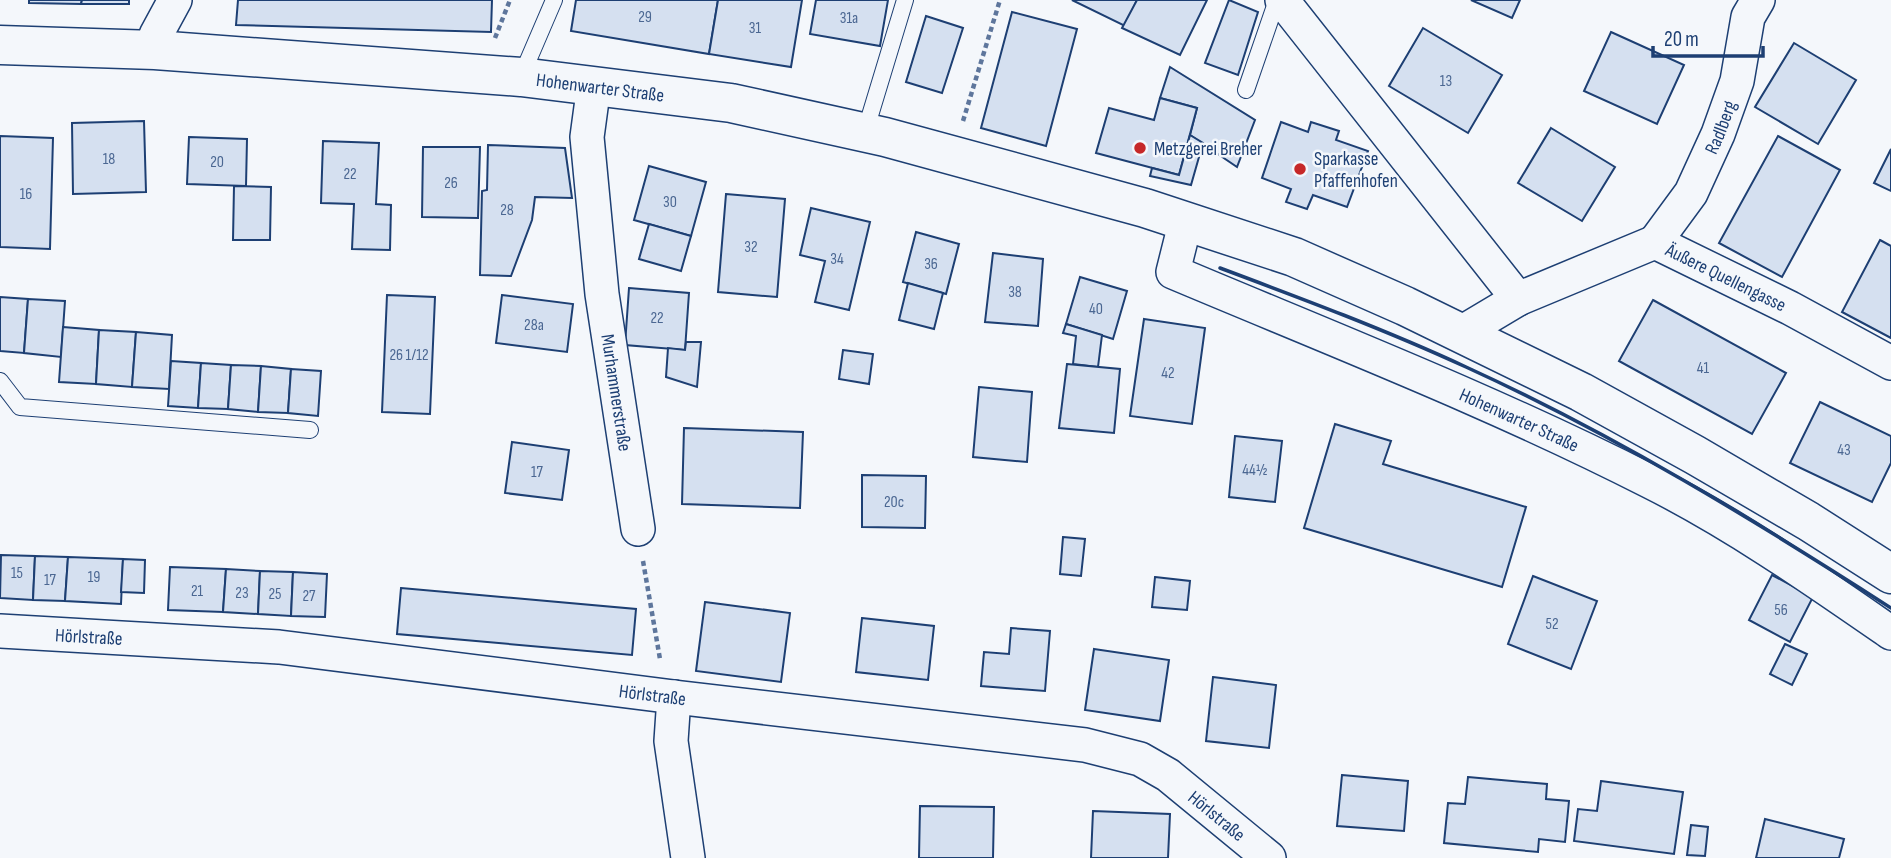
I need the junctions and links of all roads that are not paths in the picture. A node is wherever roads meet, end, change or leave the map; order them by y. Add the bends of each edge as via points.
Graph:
1 (175, 0) edge
2 (554, 0) edge
3 (905, 0) edge
4 (1280, 0) edge
5 (1758, 0) edge
6 (0, 45) edge
7 (155, 50) junction
8 (521, 77) junction
9 (594, 85) junction
10 (1246, 90) dead end
11 (865, 132) junction
12 (1186, 220) junction
13 (1655, 242) junction
14 (1517, 299) junction
15 (1461, 333) junction
16 (1891, 363) edge
17 (0, 381) edge
18 (310, 429) dead end
19 (638, 529) road end
20 (1891, 574) edge
21 (0, 631) edge
22 (1891, 633) edge
23 (670, 697) junction
24 (688, 858) edge
25 (1269, 858) edge

1 - 7 street via 156,35
2 - 8 lane
3 - 11 lane
4 - 10 lane
4 - 14 street
5 - 13 street, Radlberg via 1748,18 1737,80 1718,134 1691,193
6 - 7 street, Hohenwarter Straße
7 - 8 street, Hohenwarter Straße
8 - 9 street, Hohenwarter Straße
9 - 11 street, Hohenwarter Straße via 731,103
9 - 19 street, Murhammerstraße via 587,137 602,294
11 - 12 street, Hohenwarter Straße
12 - 15 street, Hohenwarter Straße via 1294,257
12 - 22 street, Hohenwarter Straße via 1173,272 1529,423 1651,482
13 - 14 street, Äußere Quellengasse
13 - 16 street, Äußere Quellengasse
14 - 15 street, Äußere Quellengasse
15 - 20 street, Hohenwarter Straße via 1695,455
17 - 18 lane via 20,407
21 - 23 street, Hörlstraße via 279,647
23 - 24 street via 671,741
23 - 25 street, Hörlstraße via 906,722 1114,751 1168,775

